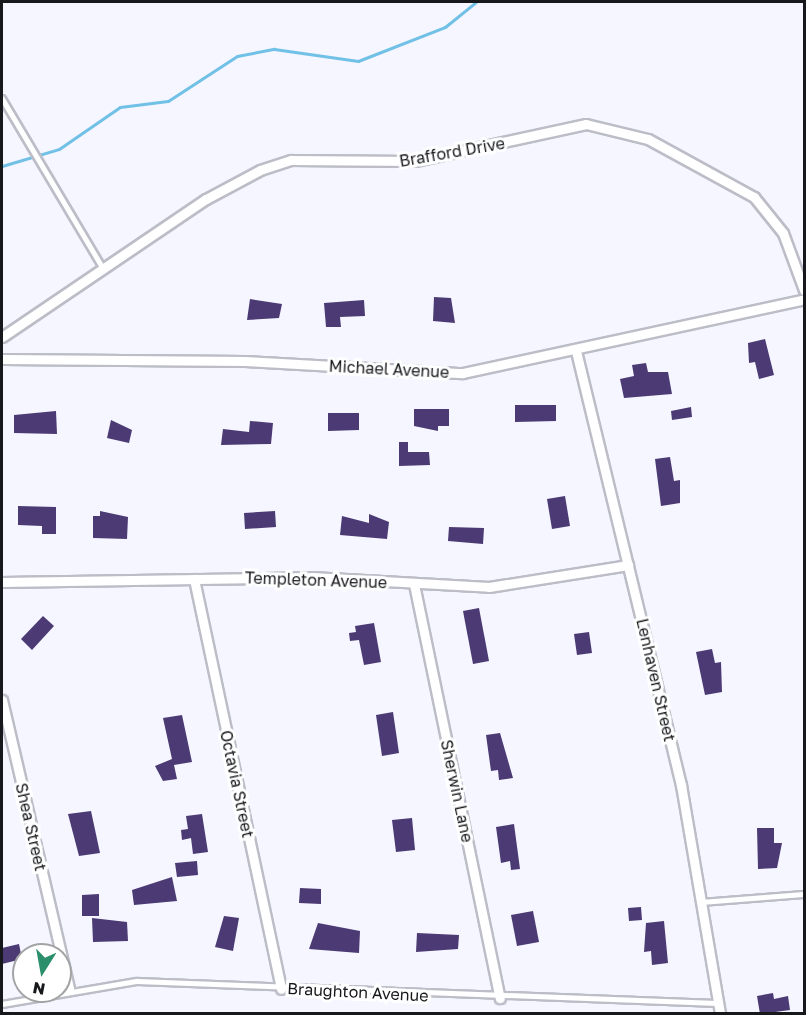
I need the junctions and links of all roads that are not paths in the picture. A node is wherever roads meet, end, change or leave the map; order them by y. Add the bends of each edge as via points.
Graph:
1 (2, 98) edge
2 (103, 268) junction
3 (804, 290) edge
4 (804, 299) edge
5 (2, 337) edge
6 (576, 351) junction
7 (2, 358) edge
8 (628, 565) junction
9 (194, 579) junction
10 (2, 582) edge
11 (414, 584) junction
12 (2, 699) edge
13 (804, 894) edge
14 (699, 902) junction
15 (58, 943) edge
16 (72, 989) edge
17 (281, 989) junction
18 (500, 998) junction
19 (717, 1003) junction
20 (720, 1014) edge

1 - 2 lane
2 - 3 street, Brafford Drive via 226,186 291,160 415,161 595,123 648,139 754,197 783,233
2 - 5 street, Brafford Drive
4 - 6 street, Michael Avenue
6 - 7 street, Michael Avenue via 452,373 265,362
6 - 8 street, Lenhaven Street
8 - 11 street, Templeton Avenue via 527,585
8 - 14 street, Lenhaven Street via 681,786
9 - 10 street, Templeton Avenue
9 - 11 street, Templeton Avenue via 312,577
9 - 17 street, Octavia Street
11 - 18 street, Sherwin Lane
12 - 15 street, Shea Street
13 - 14 lane
14 - 19 street, Lenhaven Street
16 - 17 lane, Braughton Avenue via 137,981
17 - 18 lane, Braughton Avenue
18 - 19 lane, Braughton Avenue
19 - 20 street, Lenhaven Street

